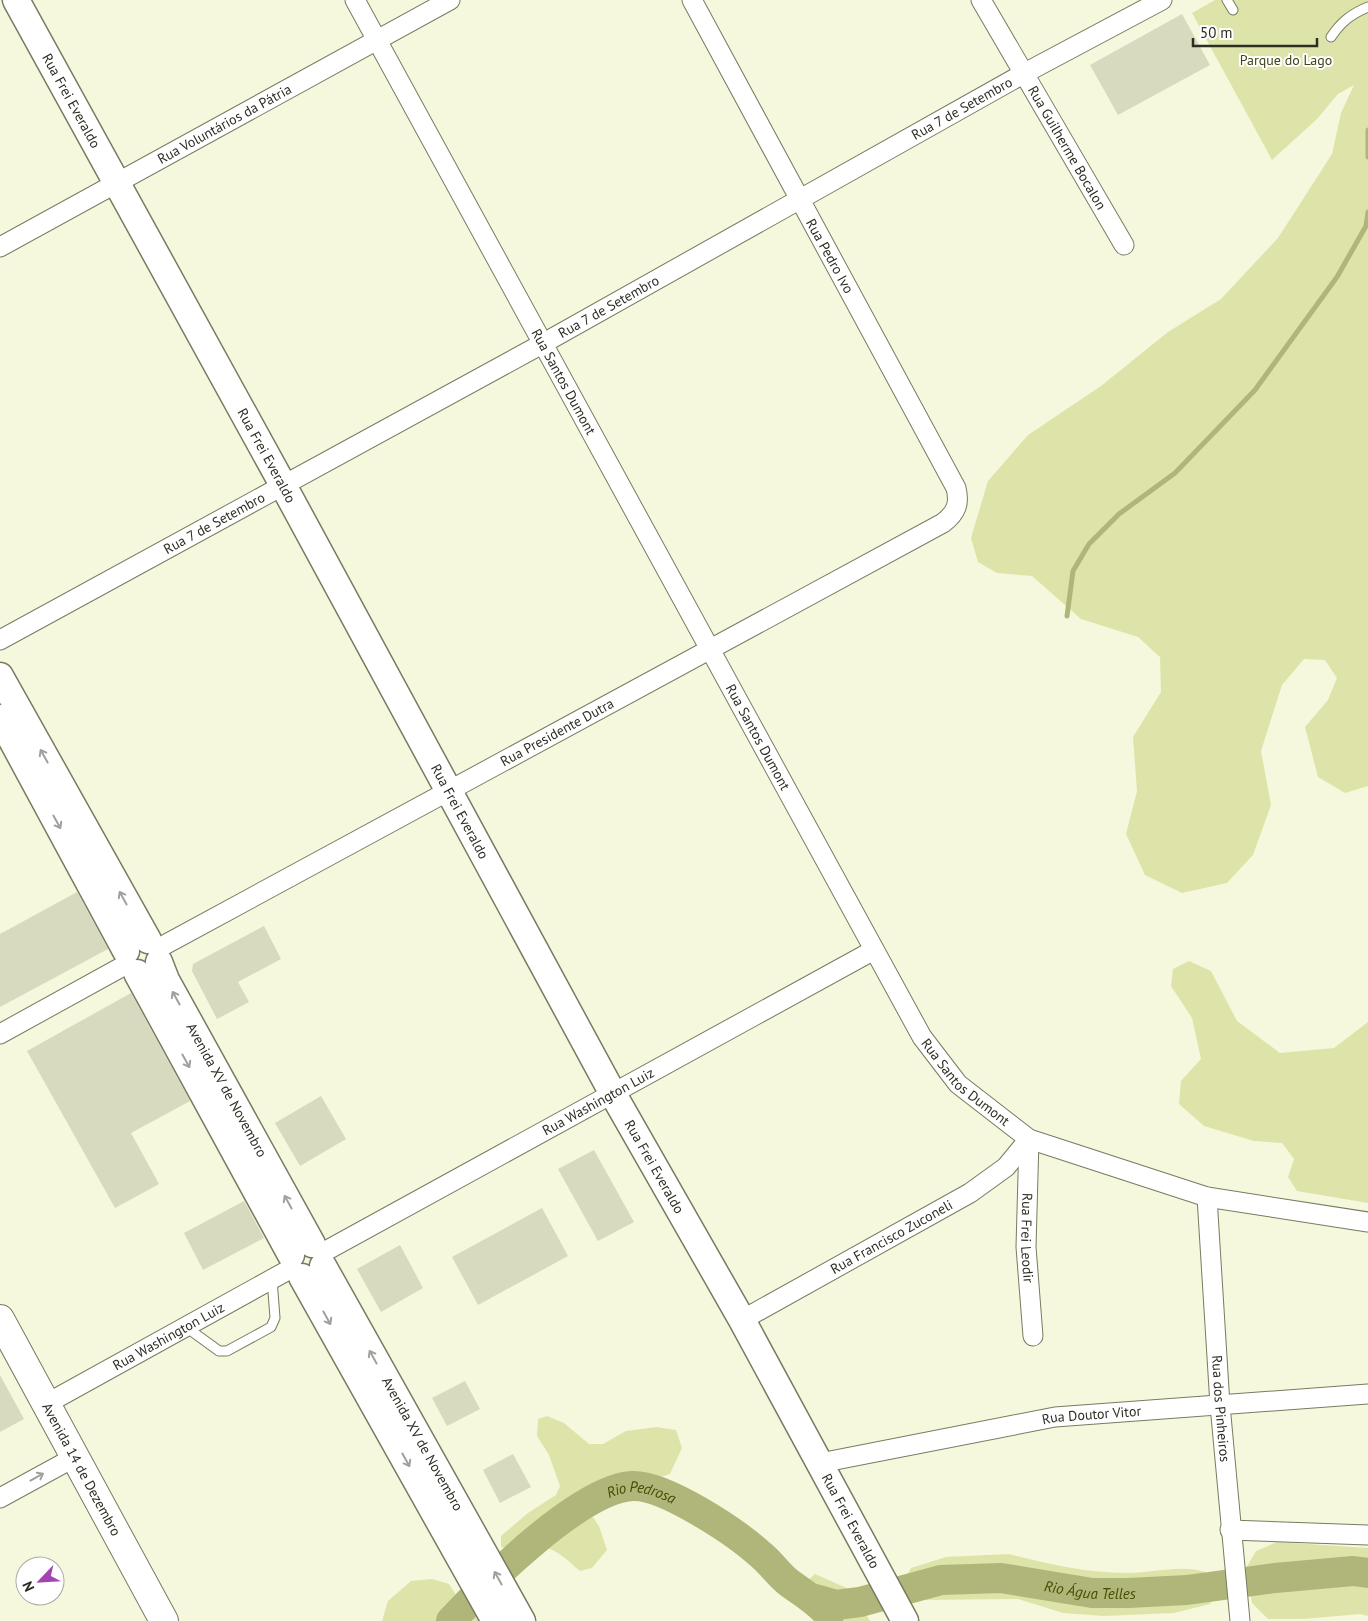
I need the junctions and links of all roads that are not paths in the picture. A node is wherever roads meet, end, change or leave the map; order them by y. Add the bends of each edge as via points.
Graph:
1 (16, 0) edge
2 (355, 0) edge
3 (450, 0) edge
4 (692, 0) edge
5 (981, 0) edge
6 (1162, 0) edge
7 (1227, 0) edge
8 (1368, 7) edge
9 (1233, 10) dead end
10 (1331, 37) dead end
11 (376, 38) junction
12 (1023, 74) junction
13 (117, 183) junction
14 (798, 198) junction
15 (1124, 245) dead end
16 (0, 246) edge
17 (542, 344) junction
18 (283, 485) junction
19 (954, 514) joint
20 (0, 640) edge
21 (709, 649) junction
22 (0, 676) edge
23 (0, 718) edge
24 (448, 790) junction
25 (874, 950) junction
26 (142, 956) junction
27 (0, 1034) edge
28 (613, 1094) junction
29 (1029, 1139) junction
30 (1207, 1197) junction
31 (1368, 1222) edge
32 (302, 1263) junction
33 (742, 1320) junction
34 (186, 1326) junction
35 (3, 1331) edge
36 (1033, 1336) dead end
37 (1368, 1394) edge
38 (46, 1404) junction
39 (1220, 1405) junction
40 (75, 1457) junction
41 (820, 1463) junction
42 (0, 1498) edge
43 (1230, 1530) junction
44 (1368, 1535) edge
45 (1239, 1614) edge
46 (510, 1615) edge
47 (903, 1618) edge
48 (164, 1621) edge

1 - 13 street, Rua Frei Everaldo
2 - 11 street, Rua Santos Dumont
3 - 11 street, Rua Voluntários da Pátria
4 - 14 street, Rua Pedro Ivo
5 - 12 street, Rua Guilherme Bocalon
6 - 12 street, Rua 7 de Setembro
7 - 9 lane
8 - 10 lane via 1352,14
11 - 13 street, Rua Voluntários da Pátria
11 - 17 street, Rua Santos Dumont
12 - 14 street, Rua 7 de Setembro
12 - 15 street, Rua Guilherme Bocalon
13 - 16 street, Rua Voluntários da Pátria
13 - 18 street, Rua Frei Everaldo
14 - 17 street, Rua 7 de Setembro
14 - 19 street, Rua Pedro Ivo via 956,488 958,499
17 - 18 street, Rua 7 de Setembro
17 - 21 street, Rua Santos Dumont
18 - 20 street, Rua 7 de Setembro
18 - 24 street, Rua Frei Everaldo
19 - 21 street, Rua Presidente Dutra via 943,523
21 - 24 street, Rua Presidente Dutra
21 - 25 street, Rua Santos Dumont
26 -> 22 street, Avenida XV de Novembro
23 -> 26 street, Avenida XV de Novembro
24 - 26 street, Rua Presidente Dutra
24 - 28 street, Rua Frei Everaldo
25 - 28 street, Rua Washington Luiz
25 - 29 street, Rua Santos Dumont via 922,1037 958,1084
26 - 27 street, Rua Presidente Dutra
26 - 32 street, Avenida XV de Novembro
28 - 32 street, Rua Washington Luiz
28 - 33 street, Rua Frei Everaldo
29 - 30 street, Rua Santos Dumont
29 - 33 street, Rua Francisco Zuconeli via 1006,1167 970,1193
29 - 36 street, Rua Frei Leodir via 1026,1247
30 - 31 street, Rua Santos Dumont
30 - 39 street, Rua dos Pinheiros
32 - 34 street, Rua Washington Luiz
32 - 34 lane via 271,1327 227,1351 219,1351
32 - 46 street, Avenida XV de Novembro via 475,1561
33 - 41 street, Rua Frei Everaldo
34 - 38 street, Rua Washington Luiz
35 - 38 main road, Avenida 14 de Dezembro
37 - 39 street, Rua Doutor Vitor
38 - 40 main road, Avenida 14 de Dezembro
39 - 41 street, Rua Doutor Vitor via 1054,1417
39 - 43 street, Rua dos Pinheiros
42 -> 40 street
40 - 48 main road, Avenida 14 de Dezembro
41 - 47 street, Rua Frei Everaldo
43 - 44 street
43 - 45 street, Rua dos Pinheiros

